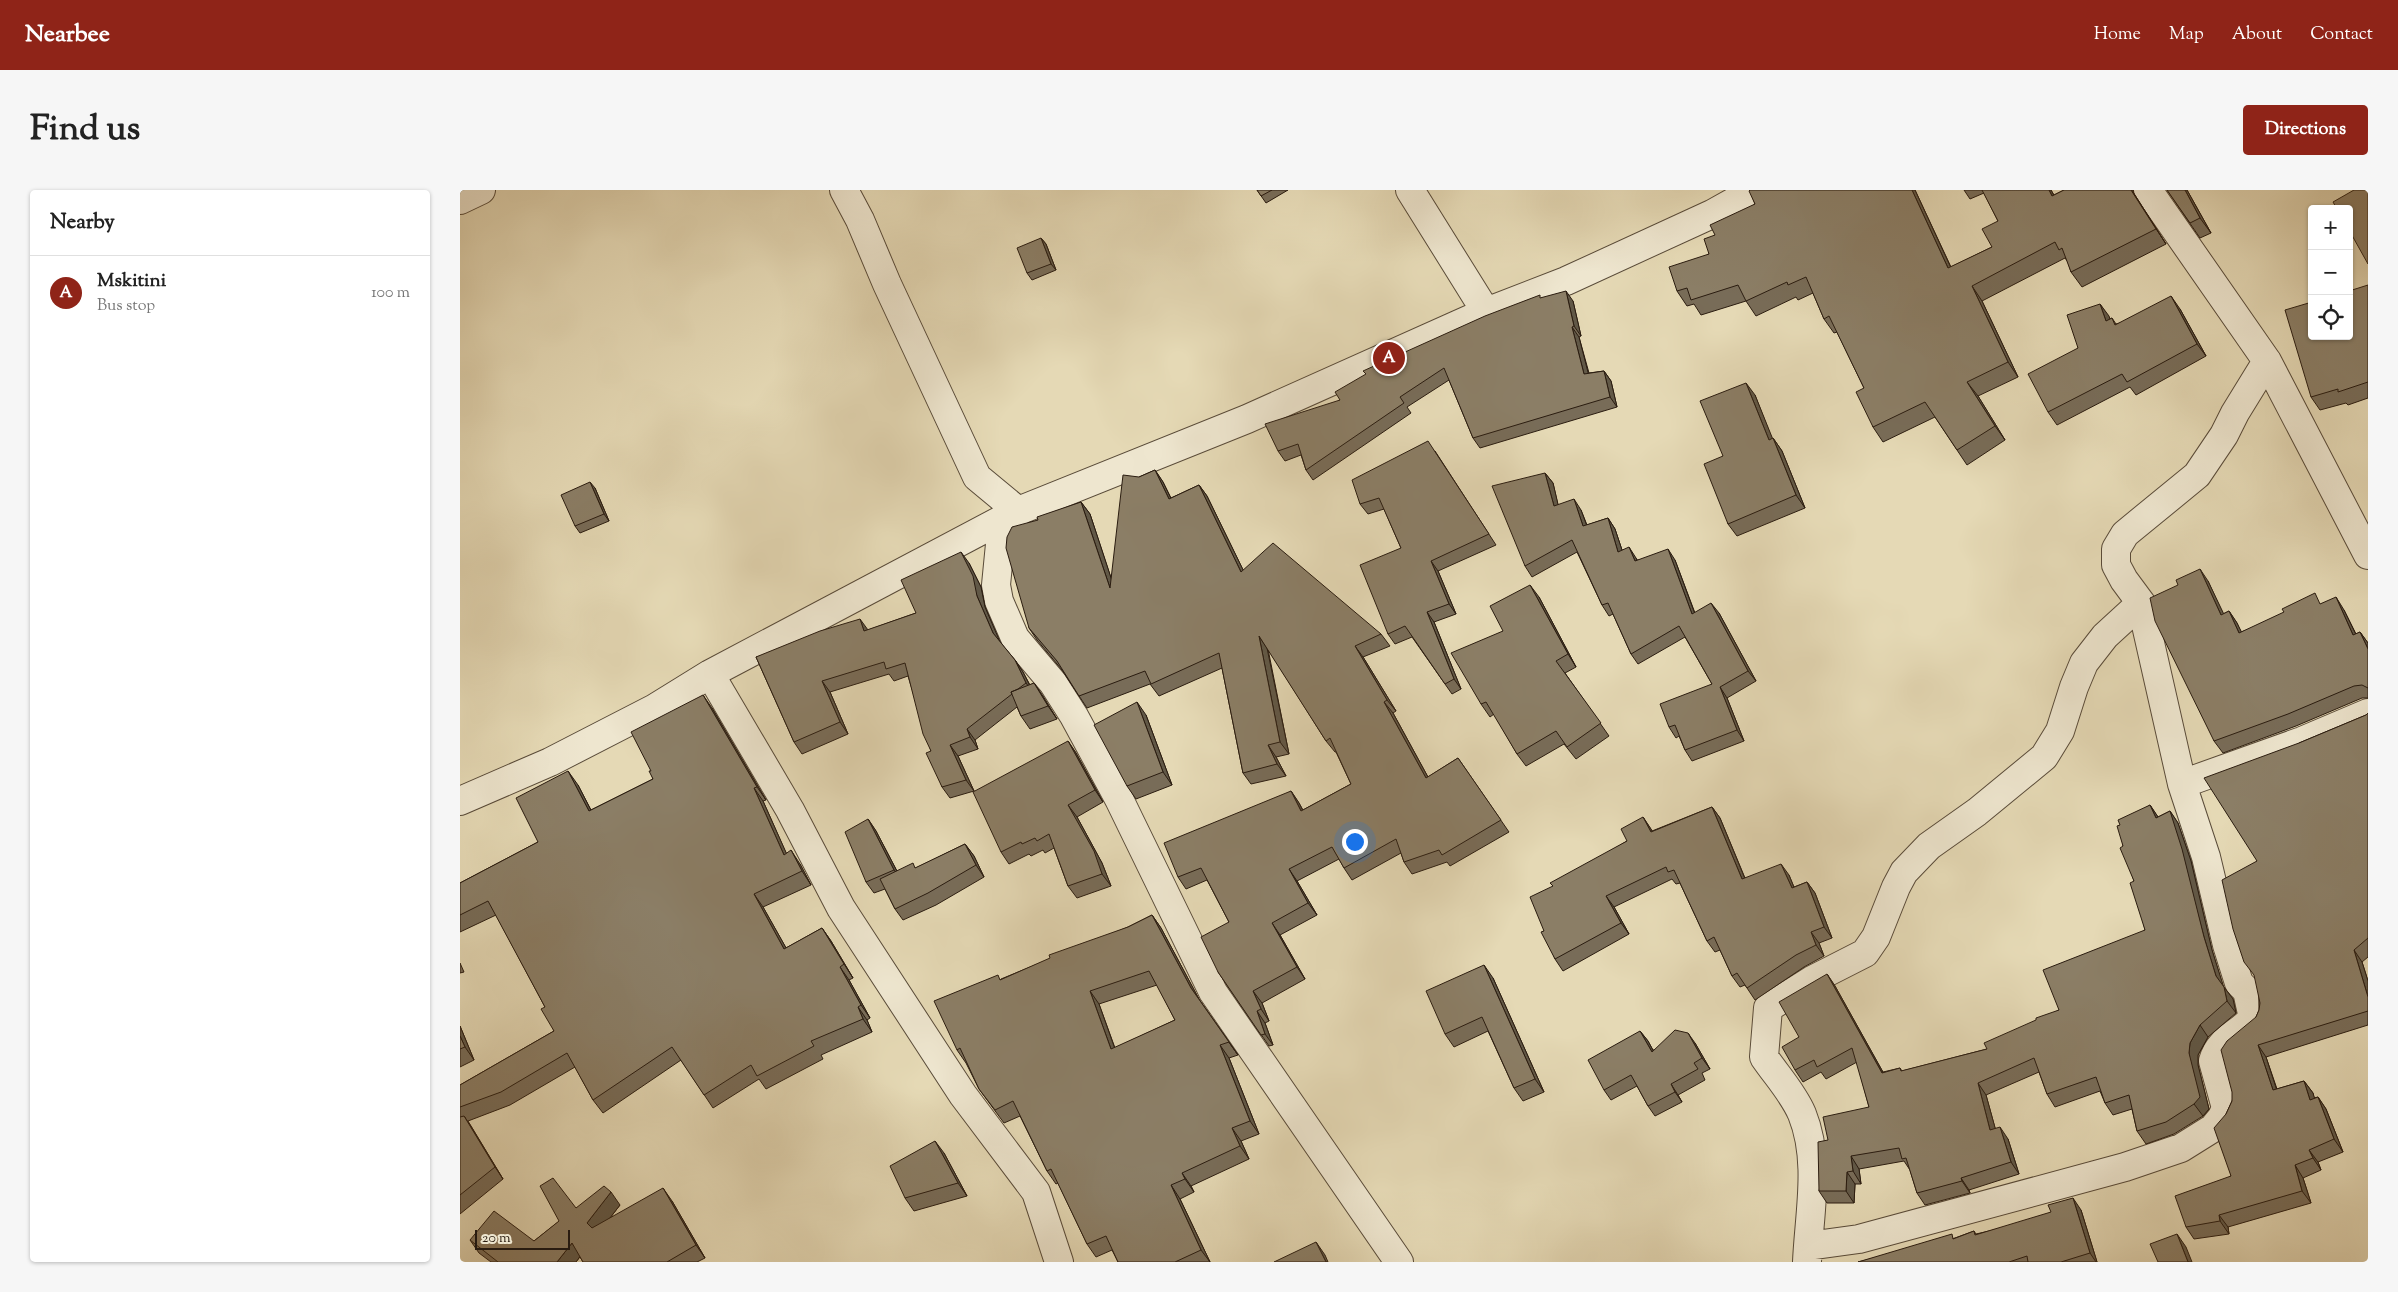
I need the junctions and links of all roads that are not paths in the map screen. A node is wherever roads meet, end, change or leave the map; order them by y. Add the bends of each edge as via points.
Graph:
1 (481, 190) edge
2 (844, 190) edge
3 (1410, 190) edge
4 (1755, 190) edge
5 (2148, 190) edge
6 (460, 200) edge
7 (1486, 312) junction
8 (2267, 362) junction
9 (1018, 511) junction
10 (2368, 555) edge
11 (2141, 603) junction
12 (710, 674) junction
13 (2368, 713) edge
14 (2182, 784) junction
15 (460, 800) edge
16 (1807, 1254) edge
17 (1059, 1262) edge
18 (1399, 1262) edge

1 - 6 street
2 - 9 street via 977,478
3 - 7 street
4 - 7 street via 1712,214
5 - 8 street
7 - 9 street via 1247,419
8 - 10 street
8 - 11 street via 2198,475 2140,520 2120,541 2116,565
9 - 12 street
9 - 18 street via 1000,544 996,585 999,601 1015,638 1053,683 1074,716 1213,992
11 - 14 street
11 - 16 street via 2109,631 2084,663 2060,731 2044,757 1929,846 1904,872 1876,937 1865,953 1812,980 1768,1008 1764,1057 1794,1098 1810,1146 1813,1176
12 - 15 street via 655,708 558,758
12 - 17 street via 790,810 841,908 963,1095 1036,1192
13 - 14 street via 2302,741
14 - 16 street via 2206,857 2227,945 2239,983 2248,991 2253,1018 2226,1039 2215,1054 2213,1061 2226,1108 2222,1117 2213,1128 2181,1148 2125,1167

